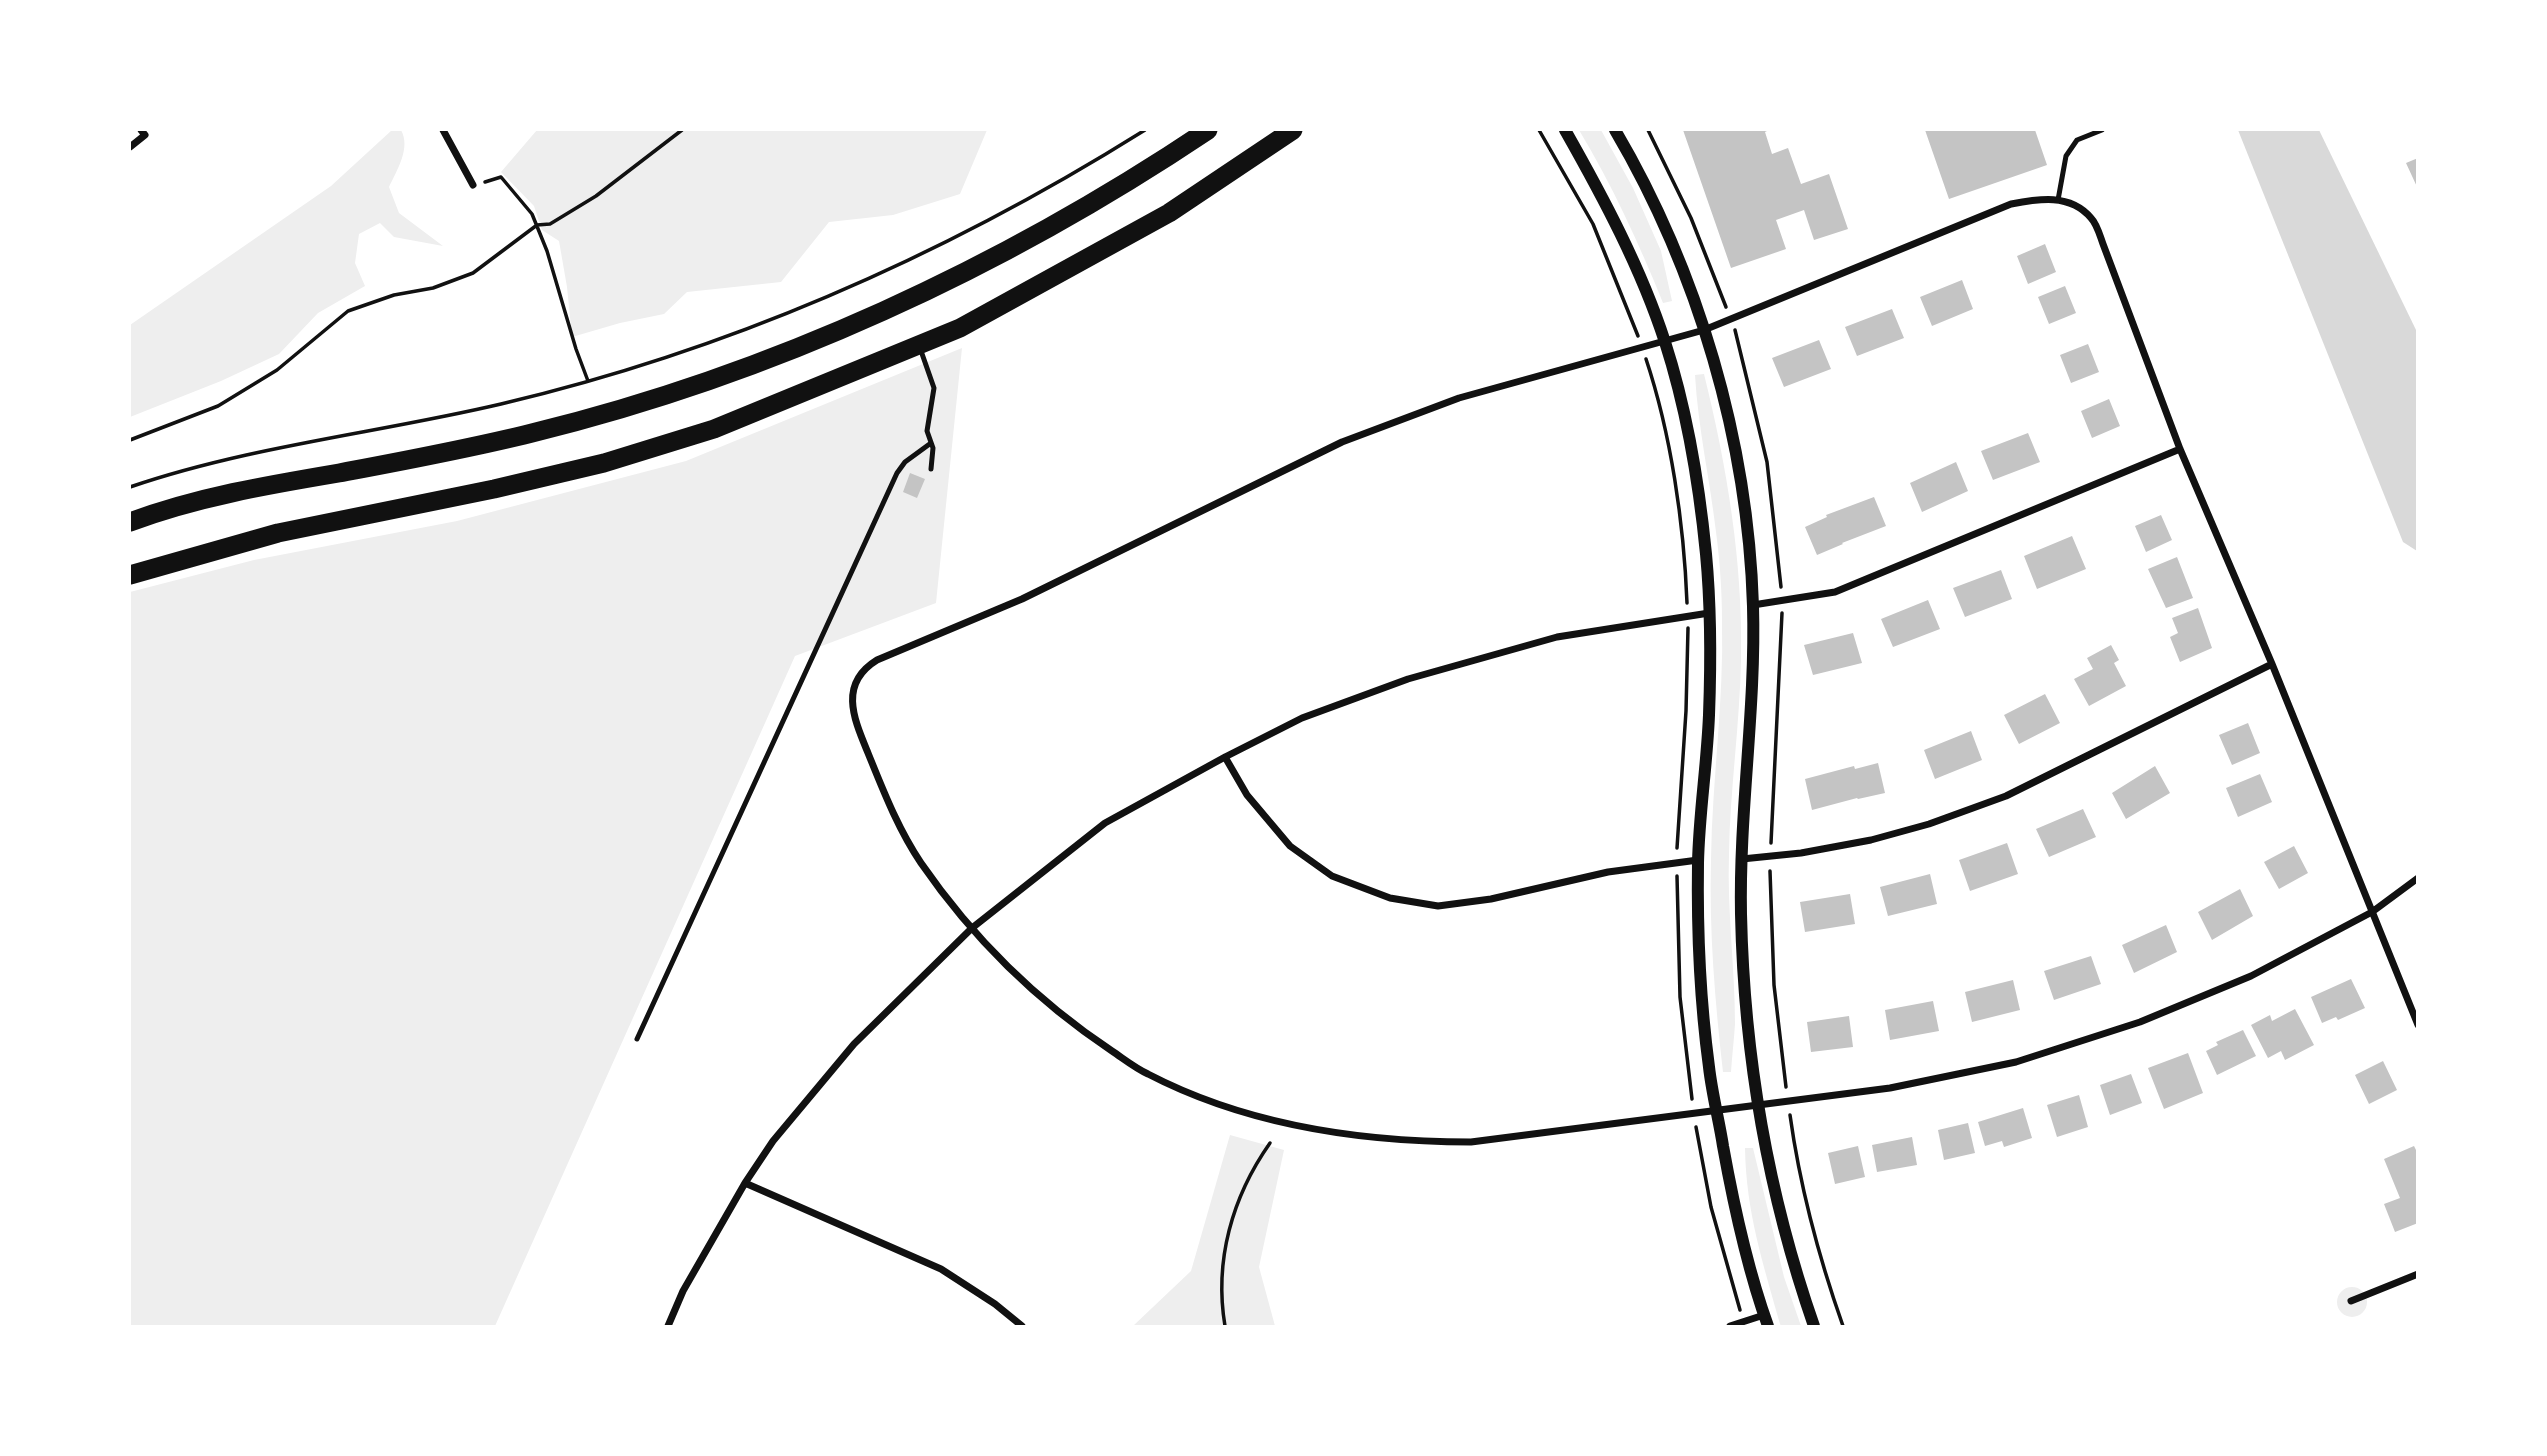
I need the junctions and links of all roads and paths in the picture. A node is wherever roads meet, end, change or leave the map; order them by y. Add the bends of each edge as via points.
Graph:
1 (141, 130) edge
2 (443, 130) edge
3 (682, 130) edge
4 (1145, 130) edge
5 (1208, 130) edge
6 (1293, 130) edge
7 (1539, 130) edge
8 (1565, 130) edge
9 (1615, 130) edge
10 (2102, 130) edge
11 (130, 147) edge
12 (473, 185) joint
13 (2057, 200) junction
14 (537, 225) junction
15 (1636, 330) dead end
16 (1704, 330) junction
17 (1665, 341) junction
18 (919, 345) junction
19 (1651, 372) dead end
20 (589, 381) junction
21 (130, 440) edge
22 (931, 443) junction
23 (2180, 449) junction
24 (931, 468) dead end
25 (130, 487) edge
26 (130, 522) edge
27 (130, 575) edge
28 (1687, 594) dead end
29 (1753, 605) junction
30 (1709, 613) junction
31 (1688, 637) dead end
32 (2272, 664) junction
33 (1225, 757) junction
34 (1677, 846) dead end
35 (1742, 859) junction
36 (1698, 860) junction
37 (2417, 878) edge
38 (1677, 882) dead end
39 (2372, 912) junction
40 (972, 928) junction
41 (2417, 1026) edge
42 (636, 1039) dead end
43 (1691, 1094) dead end
44 (1757, 1106) junction
45 (1717, 1112) junction
46 (1698, 1135) dead end
47 (1270, 1143) dead end
48 (745, 1183) junction
49 (2417, 1275) edge
50 (2351, 1301) dead end
51 (1766, 1321) edge
52 (1744, 1322) junction
53 (668, 1326) edge
54 (1022, 1326) edge
55 (1225, 1326) edge
56 (1730, 1326) edge
57 (1814, 1326) edge

1 - 11 street via 145,135
2 - 12 street
3 - 14 path via 596,196 550,223
4 - 20 path via 1080,170 916,256 791,312
5 - 26 highway via 1072,216 933,289 816,340 695,385 534,432 217,496
6 - 18 highway via 1169,213 960,328
7 - 15 path via 1593,224
8 - 17 street via 1605,202
9 - 16 street via 1647,187
10 - 13 lane via 2077,140 2066,156
12 - 14 path via 501,177
13 - 16 street via 2011,204
13 - 23 street via 2091,218
14 - 20 path
14 - 21 path via 473,273 348,311 277,370 218,406
16 - 17 street
16 - 29 street via 1729,425 1745,515
17 - 30 street via 1700,499
17 - 40 street via 1459,398 1342,442 1022,599 863,668 855,681 854,719 886,799 920,862
18 - 22 lane via 934,388 928,431
18 - 27 highway via 714,429 604,463 278,533
19 - 28 path via 1675,491
20 - 25 path via 225,460
22 - 24 lane
22 - 42 lane via 897,473
23 - 29 street via 1835,592
23 - 32 street
29 - 35 street
30 - 33 street via 1557,637 1408,679 1302,718
30 - 36 street via 1709,715
31 - 34 path
32 - 35 street via 2007,796 1871,840
32 - 39 street
33 - 36 street via 1247,795 1290,846 1332,876 1390,898 1438,905 1491,899 1608,872
33 - 40 street via 1105,823
35 - 44 street via 1741,915
36 - 45 street via 1702,1004
37 - 39 street
38 - 43 path via 1680,997
39 - 41 street
39 - 44 street via 2239,981 2140,1022 2016,1062 1890,1088
40 - 45 street via 1023,983 1083,1032 1147,1074 1279,1124 1412,1142 1471,1142
40 - 48 street via 854,1044
44 - 45 street
44 - 57 street via 1782,1222
45 - 51 street via 1735,1212
46 - 52 path via 1711,1207
47 - 55 path via 1252,1171 1225,1244
48 - 53 street
48 - 54 street via 941,1269
49 - 50 street
51 - 52 street
52 - 56 street

